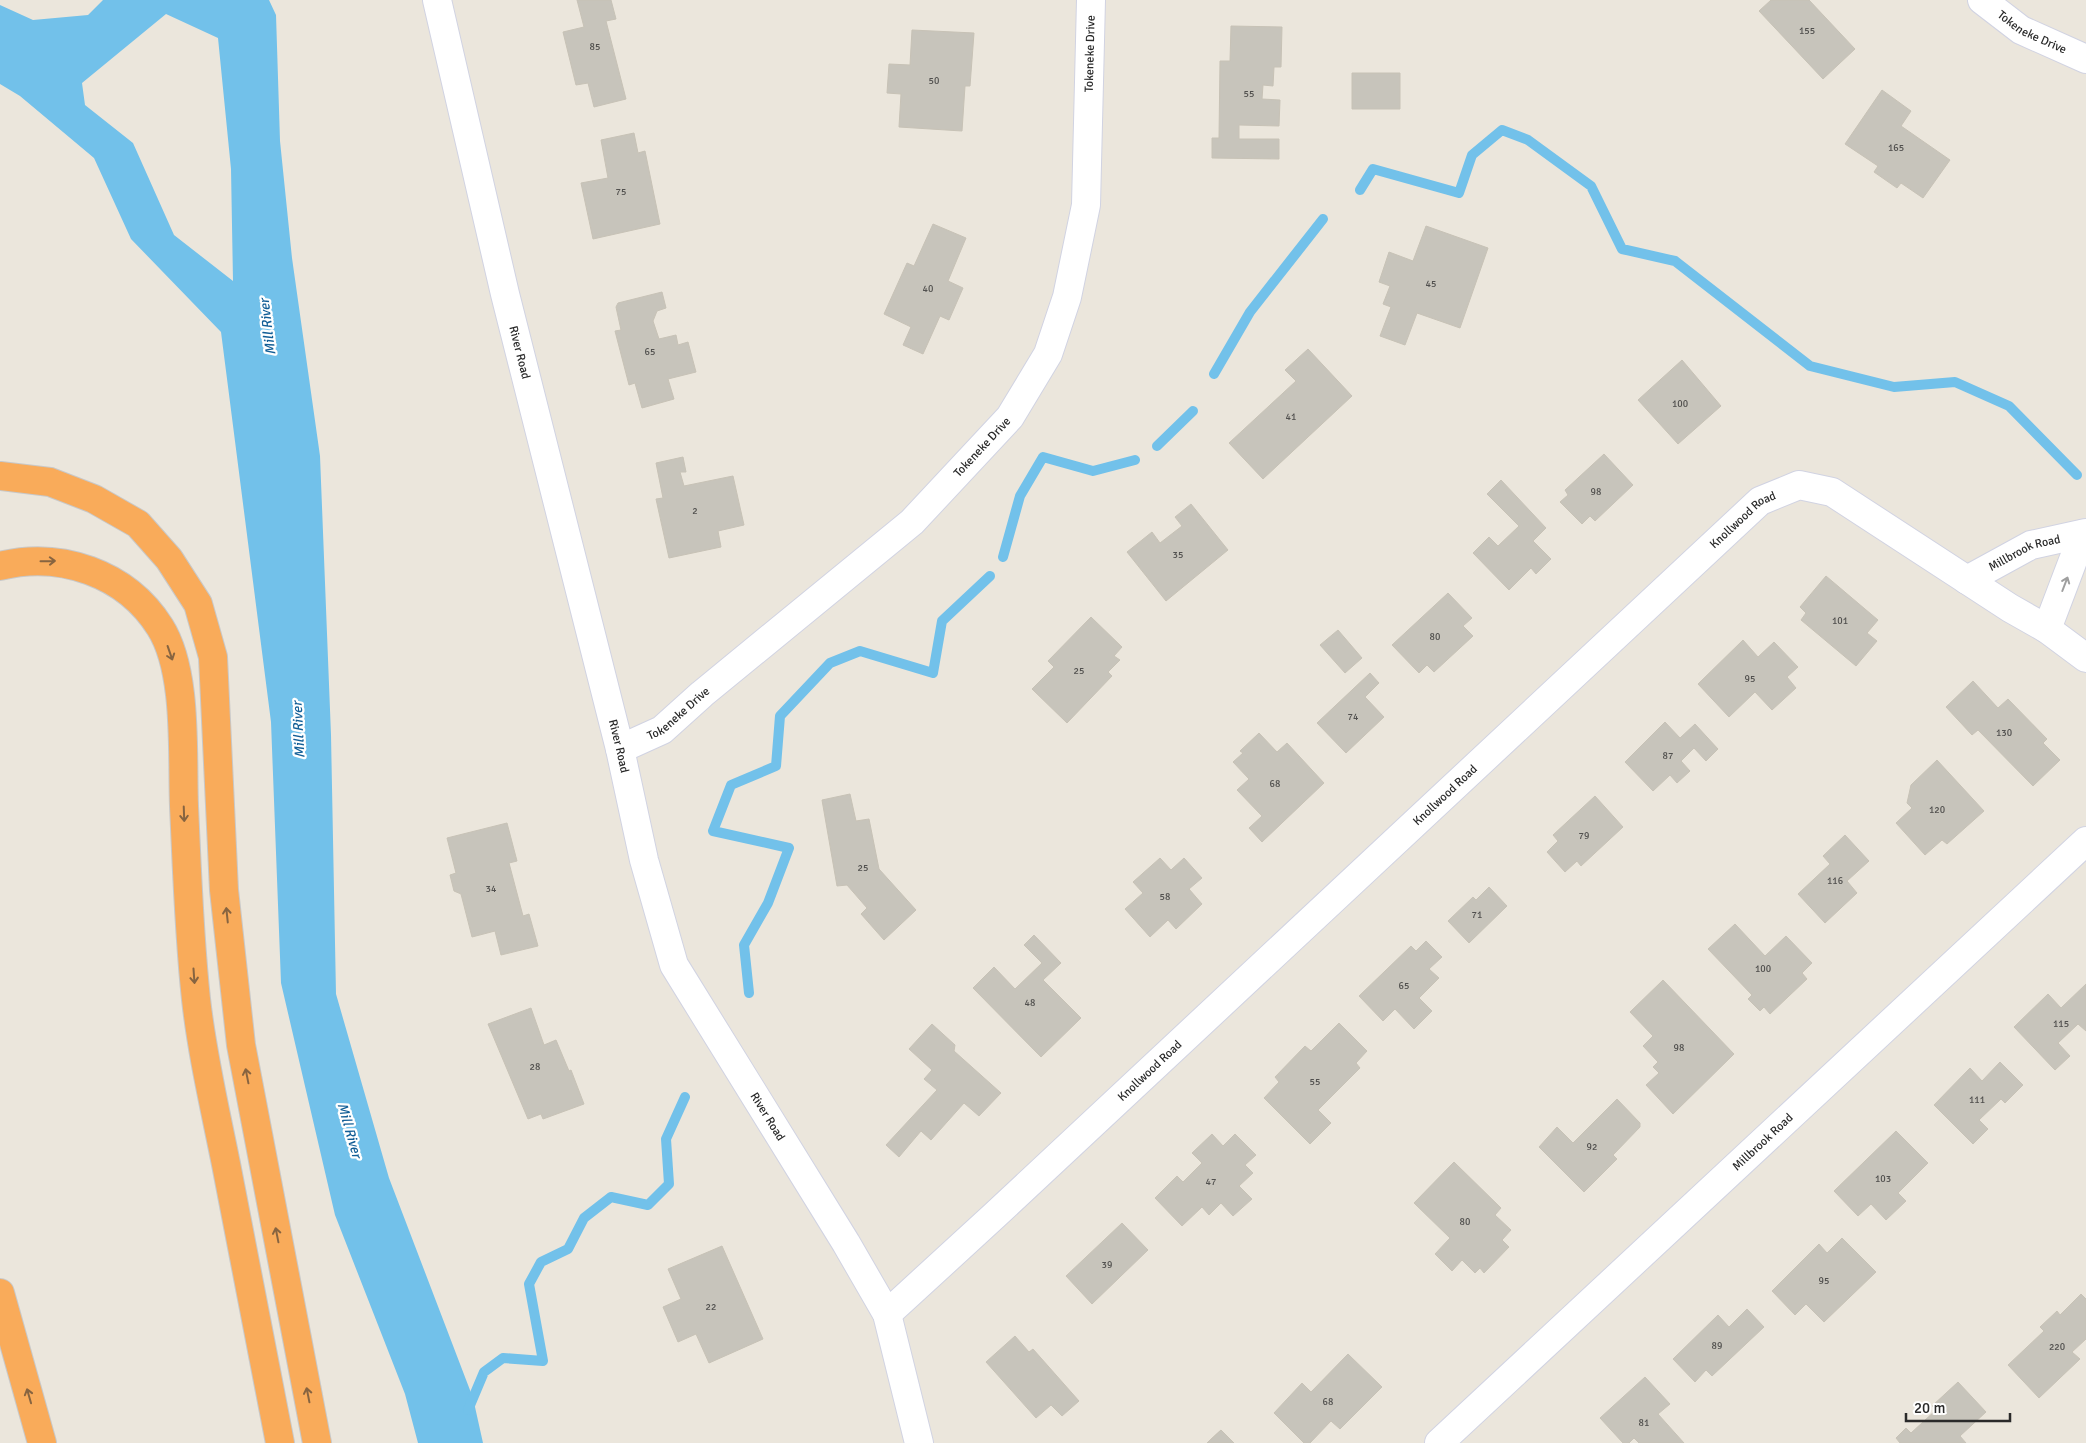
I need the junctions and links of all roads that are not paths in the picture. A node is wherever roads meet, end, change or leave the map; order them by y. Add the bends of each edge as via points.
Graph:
1 (437, 0) edge
2 (1091, 0) edge
3 (1982, 0) edge
4 (2086, 59) edge
5 (0, 476) edge
6 (2085, 533) edge
7 (0, 566) edge
8 (1967, 580) junction
9 (2047, 629) junction
10 (2086, 658) edge
11 (620, 749) junction
12 (2086, 841) edge
13 (0, 1293) edge
14 (887, 1314) junction
15 (42, 1443) edge
16 (280, 1443) edge
17 (317, 1443) edge
18 (919, 1443) edge
19 (1439, 1443) edge

1 - 11 street, River Road via 505,294
2 - 11 street, Tokeneke Drive via 1084,215 1068,297 1048,354 1010,417 912,522 662,730
3 - 4 street, Tokeneke Drive via 2021,30
17 -> 5 highway via 241,1045 224,890 213,657 198,604 169,559 138,524 94,499 50,482
6 - 8 street, Millbrook Road via 2031,545
9 -> 6 street, Millbrook Road
7 -> 16 highway via 16,562 58,561 92,570 143,605 160,628 172,655 180,691 187,882 196,1000
8 - 9 street, Knollwood Road
8 - 14 street, Knollwood Road via 1832,492 1799,485 1760,501
9 - 10 street
11 - 14 street, River Road via 644,860 674,965 846,1242
12 - 19 street, Millbrook Road
15 -> 13 highway
14 - 18 street, River Road

